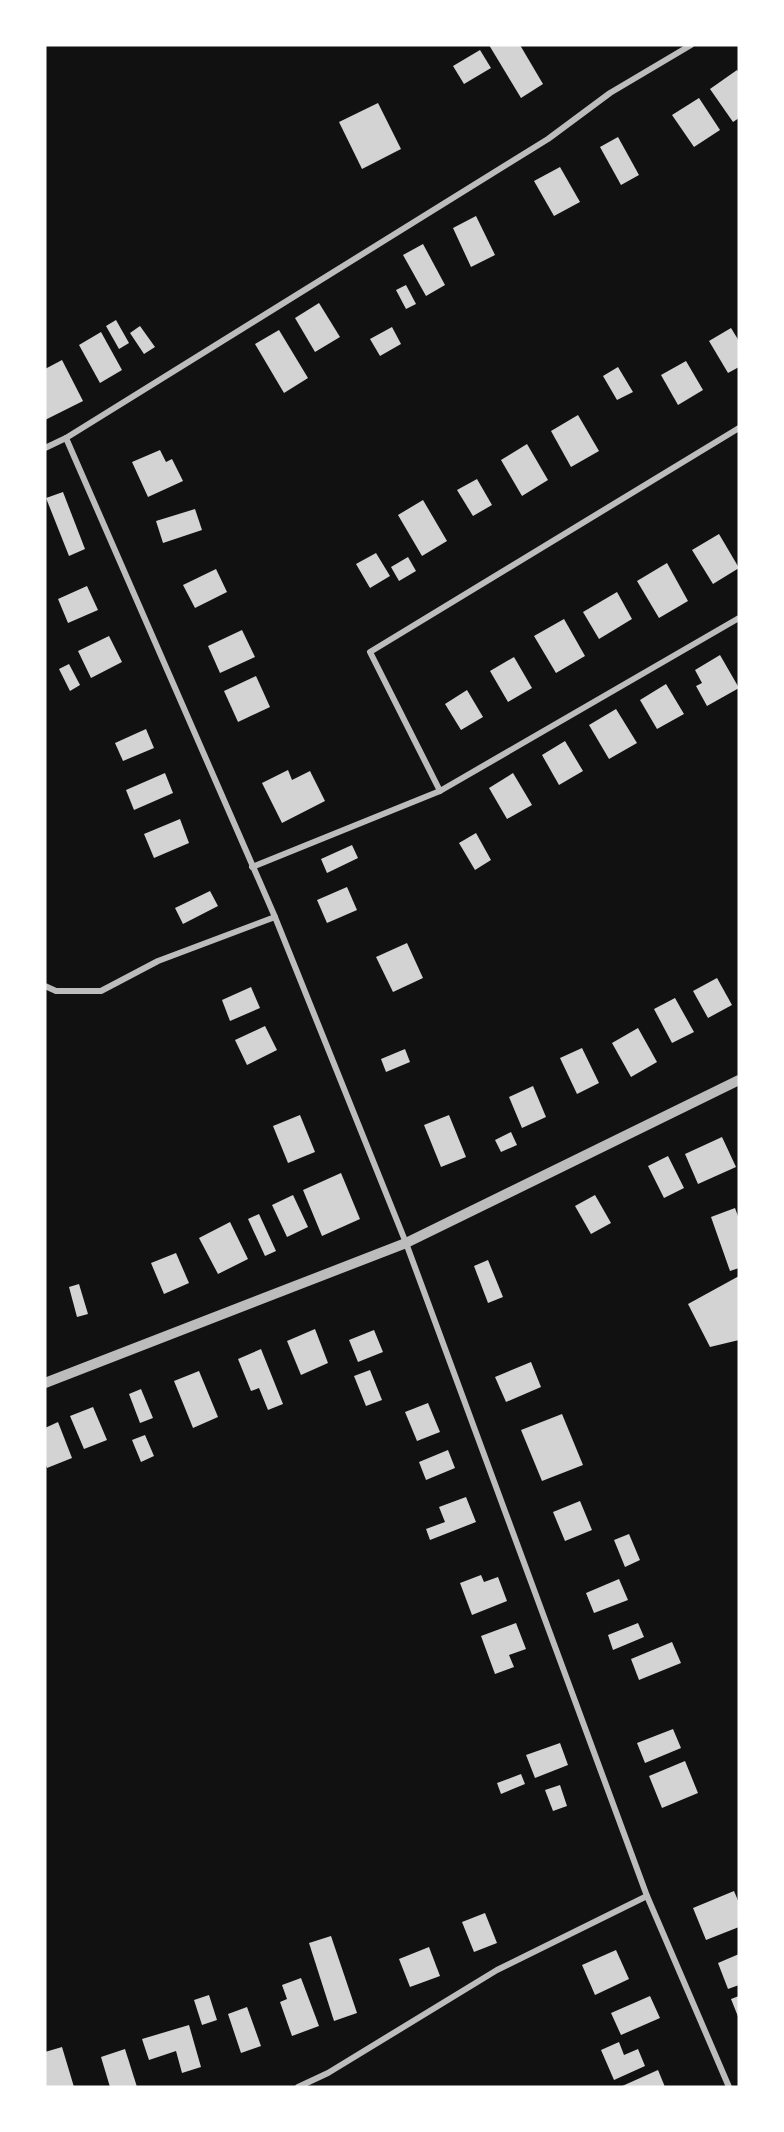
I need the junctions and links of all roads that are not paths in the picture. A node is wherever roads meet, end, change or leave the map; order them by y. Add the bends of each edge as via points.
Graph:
1 (691, 45) edge
2 (739, 428) edge
3 (66, 438) junction
4 (45, 448) edge
5 (739, 618) edge
6 (440, 791) junction
7 (252, 867) junction
8 (275, 917) junction
9 (45, 986) edge
10 (739, 1080) edge
11 (406, 1243) junction
12 (45, 1383) edge
13 (646, 1896) junction
14 (298, 2087) edge
15 (729, 2087) edge

1 - 3 street via 610,93 548,139
2 - 6 street via 370,652
3 - 4 street
3 - 7 street
5 - 6 street
6 - 7 street
7 - 8 street
8 - 9 street via 158,961 101,991 56,991
8 - 11 street
10 - 11 street
11 - 12 street
11 - 13 street
13 - 14 street via 497,1970 328,2073
13 - 15 street

